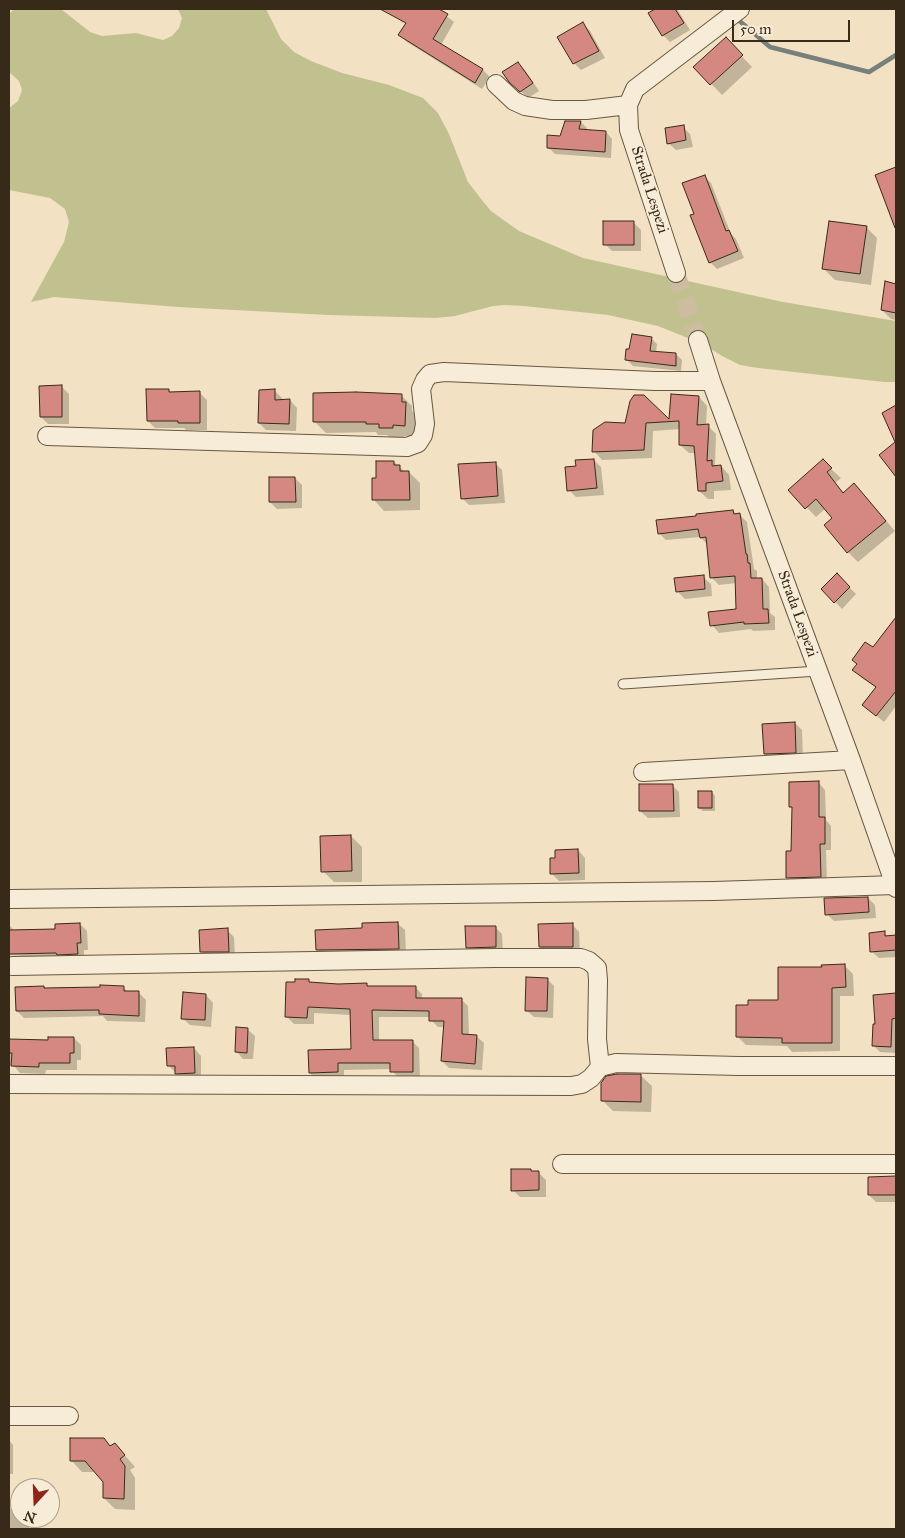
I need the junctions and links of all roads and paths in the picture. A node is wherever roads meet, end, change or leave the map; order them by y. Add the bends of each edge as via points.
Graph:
1 (740, 9) edge
2 (496, 84) dead end
3 (628, 105) junction
4 (676, 273) tunnel mouth
5 (698, 340) tunnel mouth
6 (711, 381) junction
7 (47, 436) dead end
8 (818, 671) junction
9 (623, 684) dead end
10 (851, 760) junction
11 (643, 772) dead end
12 (896, 887) edge
13 (9, 900) edge
14 (12, 966) dead end
15 (896, 1066) edge
16 (600, 1067) junction
17 (9, 1084) edge
18 (562, 1164) dead end
19 (896, 1164) edge
20 (9, 1416) edge
21 (69, 1416) dead end

1 - 3 street via 635,89
2 - 3 street via 514,101 525,106 586,110
3 - 4 street, Strada Lespezi via 629,130
5 - 6 street, Strada Lespezi
6 - 7 street via 430,374 421,389 423,435 418,443 407,447
6 - 8 street, Strada Lespezi
8 - 9 lane
8 - 10 street, Strada Lespezi
10 - 11 street
10 - 12 street, Strada Lespezi
12 - 13 street
14 - 16 street via 581,958 596,968
15 - 16 street via 616,1063
16 - 17 street via 582,1084 571,1086
18 - 19 street
20 - 21 street

